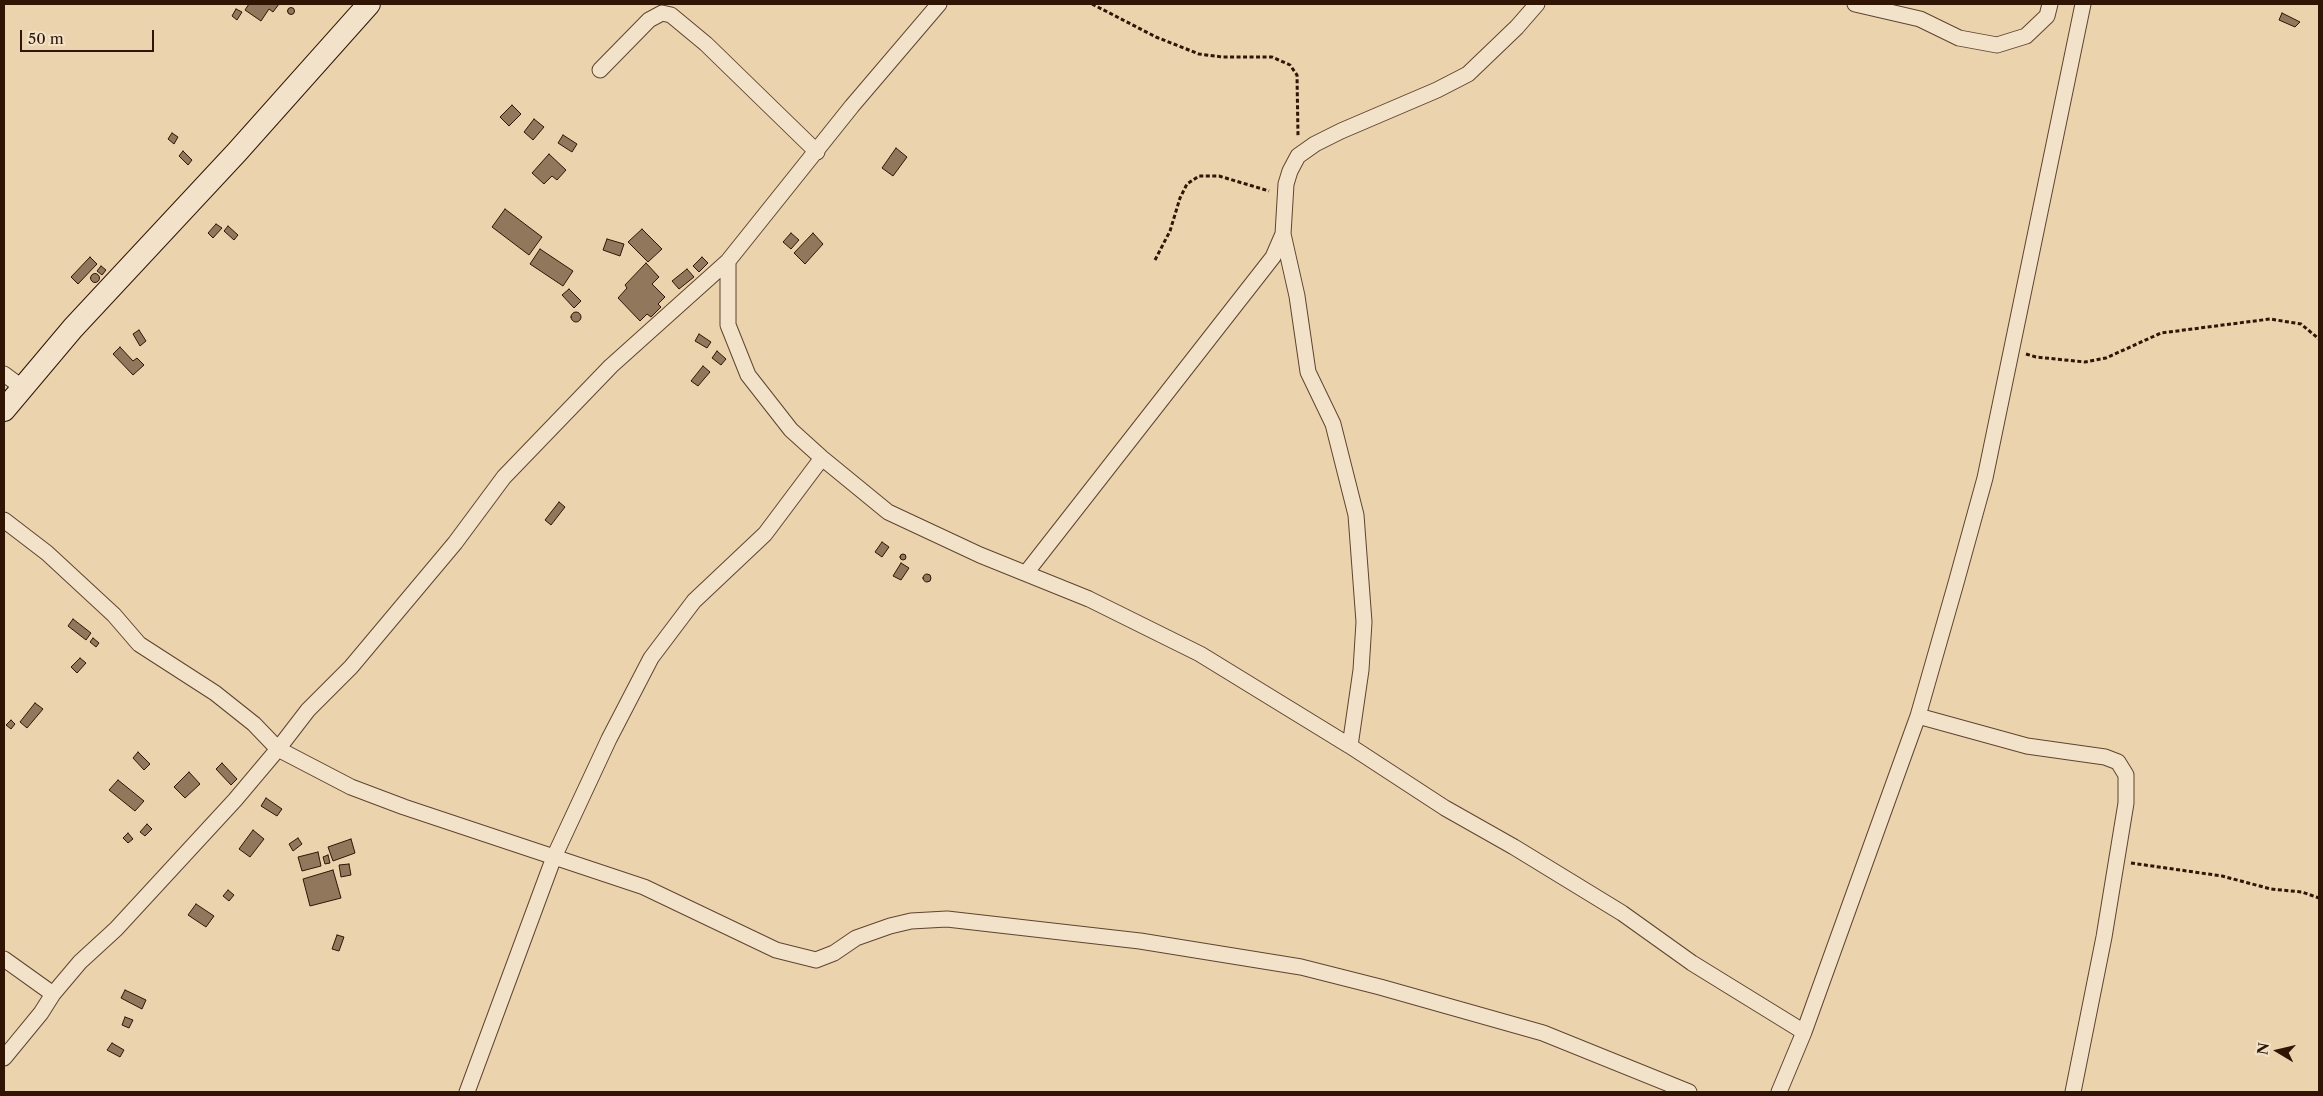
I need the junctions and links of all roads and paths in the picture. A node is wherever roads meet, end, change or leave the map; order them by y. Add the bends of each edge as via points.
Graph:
1 (369, 4) edge
2 (939, 4) edge
3 (1092, 4) edge
4 (1537, 4) edge
5 (1855, 4) edge
6 (2050, 4) edge
7 (2083, 4) edge
8 (600, 70) dead end
9 (817, 152) junction
10 (1298, 156) junction
11 (1285, 196) junction
12 (1283, 234) junction
13 (728, 260) junction
14 (1155, 260) dead end
15 (2319, 339) edge
16 (2013, 350) junction
17 (4, 374) edge
18 (23, 388) junction
19 (4, 410) edge
20 (822, 458) junction
21 (4, 520) edge
22 (1026, 573) junction
23 (1918, 716) junction
24 (1350, 746) junction
25 (278, 749) junction
26 (554, 856) junction
27 (2116, 861) junction
28 (2319, 898) edge
29 (4, 959) edge
30 (53, 994) junction
31 (1804, 1032) junction
32 (4, 1058) edge
33 (467, 1092) edge
34 (1689, 1092) edge
35 (1779, 1092) edge
36 (2072, 1092) edge

1 - 18 street via 73,328
2 - 9 street
3 - 10 path via 1156,37 1199,54 1222,58 1272,57 1290,65 1297,75
4 - 10 street via 1468,74 1340,131
5 - 6 street via 1920,20 1959,38 1997,45 2026,36 2047,16
7 - 16 street
8 - 9 street via 649,20 662,13 671,14
9 - 13 street
10 - 11 street via 1290,171
11 - 12 street
11 - 14 path via 1219,176 1199,176 1187,184 1170,231
12 - 22 street via 1273,257
12 - 24 street via 1297,296 1308,372 1333,424 1356,515 1364,622
13 - 20 street via 728,325 748,375 791,430
13 - 25 street via 611,366 504,477 455,543 351,667 308,710
15 - 16 path via 2301,324 2270,319 2161,332 2106,358 2085,362 2036,357
16 - 23 street via 1985,478
17 - 18 street
18 - 19 street
20 - 22 street via 888,512 980,556
20 - 26 street via 766,534 694,601 651,658
21 - 25 street via 47,553 139,644 215,693 254,724
22 - 24 street via 1088,599 1200,654
23 - 27 street via 2028,746 2105,757 2118,762 2126,776 2126,804
23 - 31 street
24 - 31 street via 1445,808 1622,913 1692,963
25 - 26 street via 351,787
25 - 30 street
26 - 33 street
26 - 34 street via 644,887 776,950 816,960 834,953 856,938 911,921 947,919 1140,941 1301,967 1380,987 1543,1033
27 - 28 path via 2222,876
27 - 36 street
29 - 30 street
30 - 32 street
31 - 35 street

